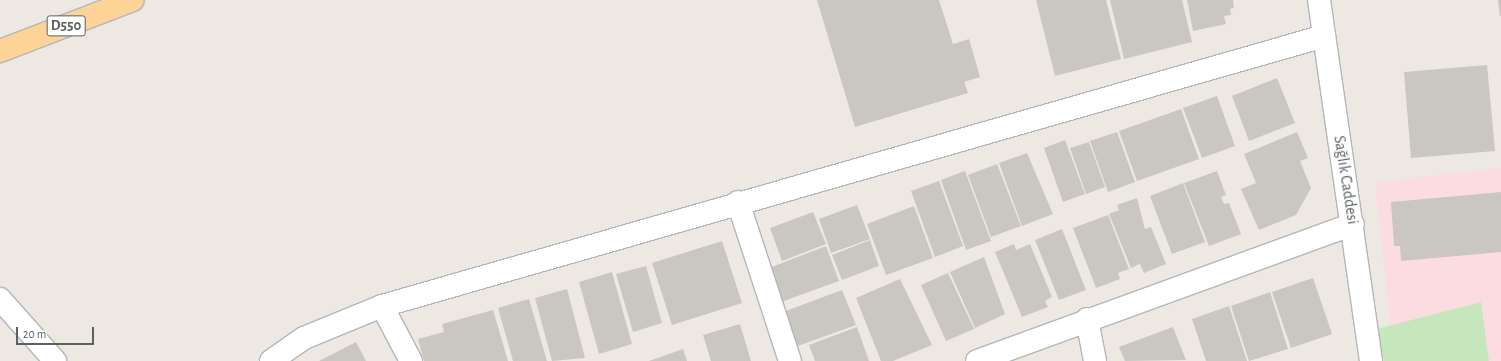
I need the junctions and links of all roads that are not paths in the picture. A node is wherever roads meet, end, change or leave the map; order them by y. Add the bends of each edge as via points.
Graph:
1 (133, 0) edge
2 (1319, 0) edge
3 (1324, 36) junction
4 (0, 51) edge
5 (738, 202) junction
6 (1354, 224) junction
7 (0, 299) edge
8 (382, 306) junction
9 (1087, 319) junction
10 (56, 361) edge
11 (271, 361) edge
12 (411, 361) edge
13 (790, 361) edge
14 (977, 361) edge
15 (1095, 361) edge
16 (1371, 361) edge

1 - 4 highway, D550
2 - 3 street, Sağlık Caddesi
3 - 5 street
3 - 6 street, Sağlık Caddesi
5 - 8 street
5 - 13 street
6 - 9 street
6 - 16 street, Sağlık Caddesi
7 - 10 street
8 - 11 street via 304,338
8 - 12 street
9 - 14 street
9 - 15 street

